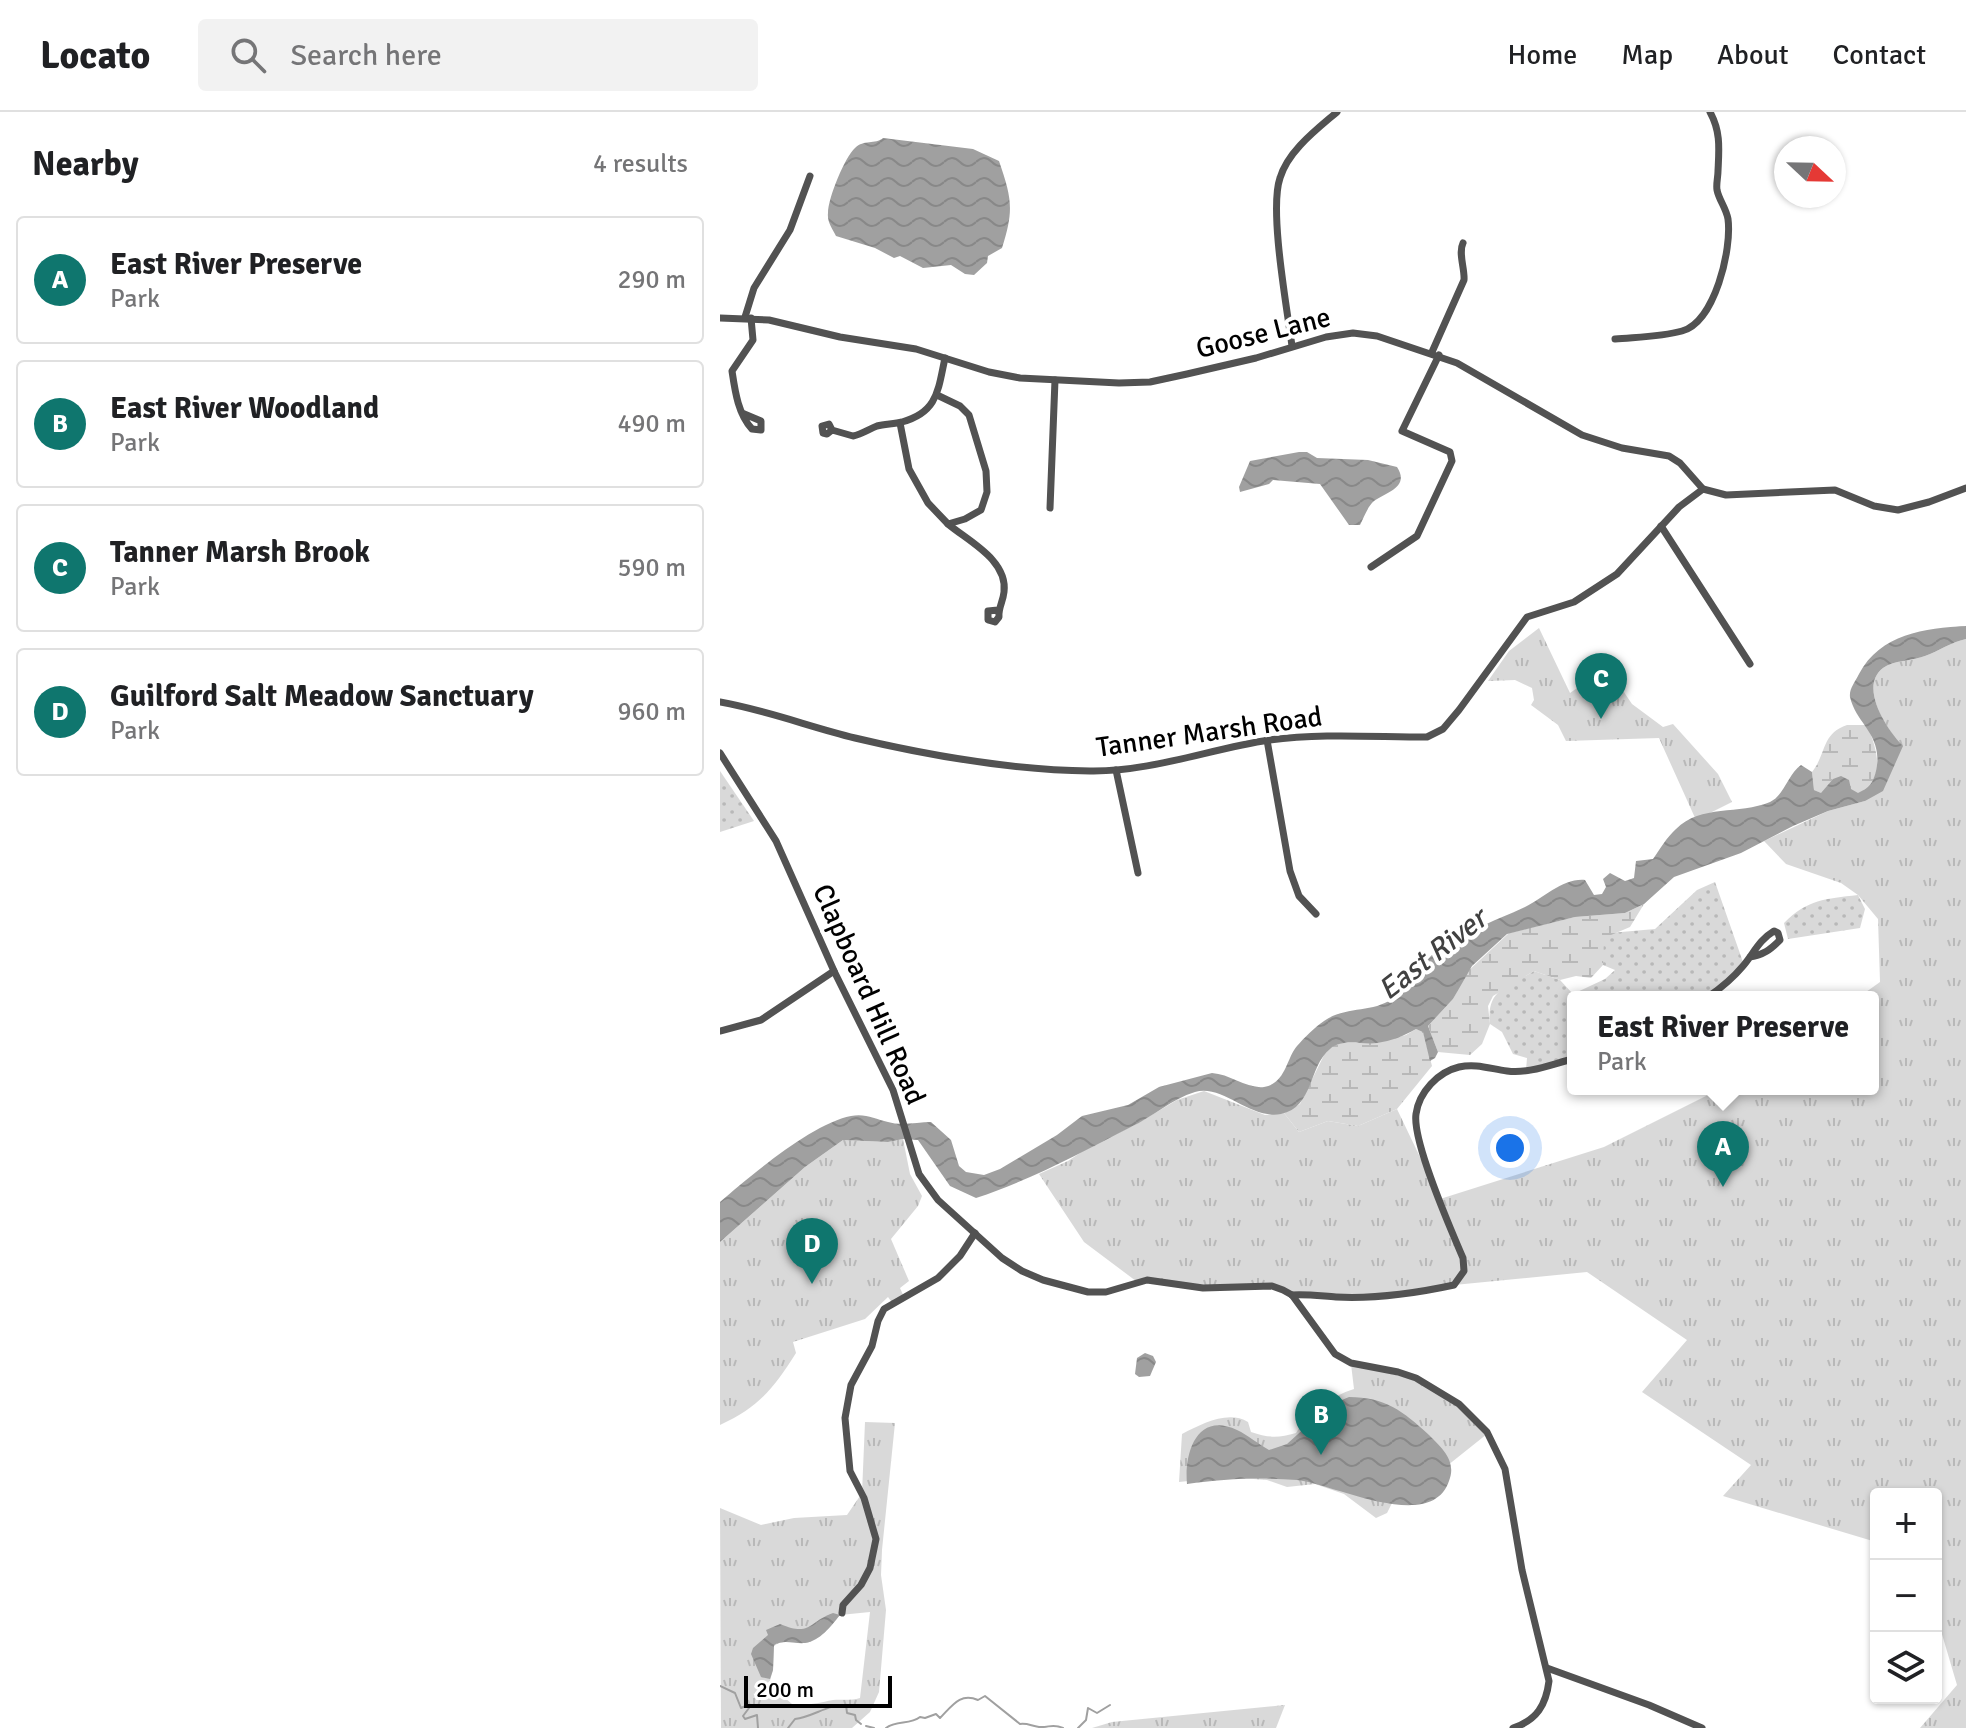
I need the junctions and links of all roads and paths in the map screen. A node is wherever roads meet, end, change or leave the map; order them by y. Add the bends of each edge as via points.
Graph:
1 (1337, 112) edge
2 (1710, 112) edge
3 (810, 176) dead end
4 (1463, 243) dead end
5 (748, 317) junction
6 (720, 318) edge
7 (1615, 339) dead end
8 (1292, 346) junction
9 (1436, 354) junction
10 (945, 358) junction
11 (1055, 380) junction
12 (937, 395) junction
13 (742, 413) dead end
14 (900, 423) junction
15 (832, 430) dead end
16 (1402, 431) junction
17 (1391, 436) dead end
18 (1966, 488) edge
19 (1703, 489) junction
20 (1050, 508) dead end
21 (948, 524) junction
22 (1661, 526) junction
23 (1371, 567) dead end
24 (998, 610) dead end
25 (1750, 664) dead end
26 (720, 702) edge
27 (1267, 740) junction
28 (720, 753) edge
29 (1116, 770) junction
30 (1138, 873) dead end
31 (1316, 914) dead end
32 (1750, 957) dead end
33 (834, 971) junction
34 (1716, 991) edge
35 (720, 1031) edge
36 (1567, 1060) edge
37 (975, 1233) junction
38 (1292, 1295) junction
39 (842, 1613) dead end
40 (1547, 1668) junction
41 (1513, 1728) edge
42 (1702, 1728) edge

1 - 8 street via 1295,151 1280,176 1277,209
2 - 7 street via 1720,143 1717,190 1728,219 1727,257 1719,283 1696,324 1683,331
3 - 5 street via 790,230 754,288
4 - 9 street via 1464,280
5 - 6 street, Goose Lane
5 - 10 street, Goose Lane
5 - 13 street via 753,340 732,371
8 - 9 street, Goose Lane via 1353,333
8 - 11 street, Goose Lane via 1150,382
9 - 16 street
9 - 19 street, Goose Lane via 1582,435 1669,456
10 - 11 street, Goose Lane via 989,372
10 - 12 street
11 - 20 street
12 - 14 street via 919,416
12 - 21 street via 969,415 986,471 981,510
14 - 15 street via 853,436
14 - 21 street via 909,469 928,503
16 - 17 street
16 - 23 street via 1450,452 1452,461 1417,536
18 - 19 street via 1898,510 1835,490 1726,495
19 - 22 street, Tanner Marsh Road
21 - 24 street via 995,564 1005,593
22 - 25 street
22 - 27 street, Tanner Marsh Road via 1617,574 1574,602 1527,617 1443,729 1427,737
26 - 29 street, Tanner Marsh Road via 920,752
27 - 29 street, Tanner Marsh Road
27 - 31 street via 1290,871 1299,896
28 - 33 street, Clapboard Hill Road via 776,841
29 - 30 street
32 - 34 street
33 - 35 street via 774,1013
33 - 37 street, Clapboard Hill Road via 887,1076 919,1174 938,1200
36 - 38 street, Clapboard Hill Road via 1526,1070 1462,1066 1436,1078 1420,1101 1415,1126 1463,1258 1464,1271 1454,1285 1385,1295
37 - 38 street, Clapboard Hill Road via 1022,1271 1088,1292 1147,1280 1203,1288 1272,1286
37 - 39 street via 938,1278 884,1309 851,1385 845,1418 850,1471 876,1539 870,1568
38 - 40 street via 1335,1354 1351,1363 1416,1378 1459,1404 1487,1432 1505,1469 1522,1570
40 - 41 street via 1544,1704 1532,1719
40 - 42 street

